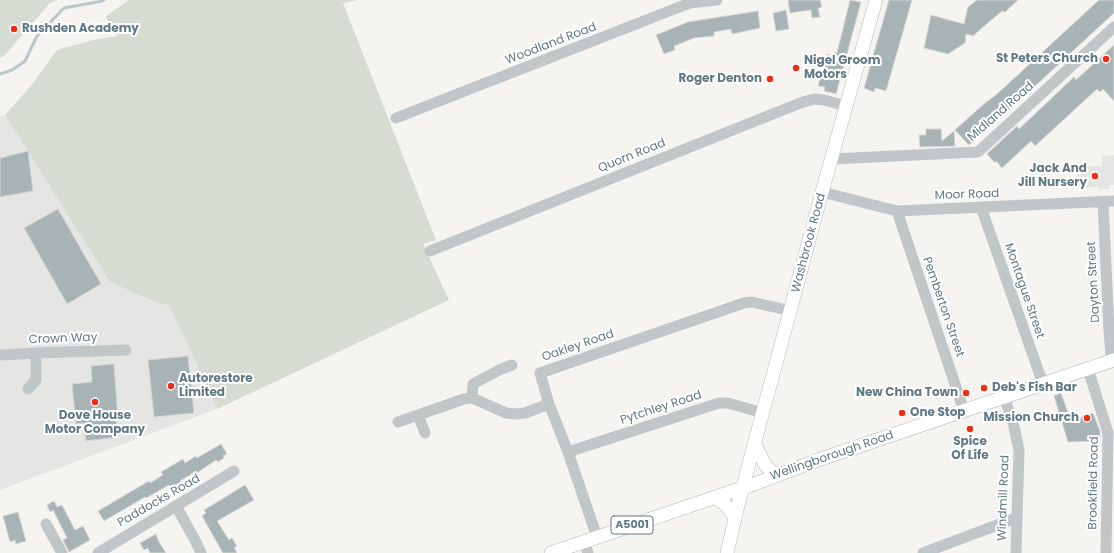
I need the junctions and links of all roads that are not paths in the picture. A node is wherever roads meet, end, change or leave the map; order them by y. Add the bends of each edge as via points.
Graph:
1 (717, 0) edge
2 (876, 0) edge
3 (1114, 27) edge
4 (846, 106) junction
5 (396, 118) dead end
6 (832, 159) junction
7 (822, 192) junction
8 (1109, 202) edge
9 (981, 207) junction
10 (896, 211) junction
11 (430, 251) dead end
12 (791, 311) junction
13 (126, 350) dead end
14 (36, 353) junction
15 (0, 355) edge
16 (1114, 360) edge
17 (512, 365) dead end
18 (1088, 369) junction
19 (1043, 384) junction
20 (28, 389) dead end
21 (1004, 397) junction
22 (472, 398) junction
23 (549, 404) junction
24 (964, 411) junction
25 (763, 413) junction
26 (418, 415) junction
27 (398, 422) dead end
28 (425, 433) dead end
29 (755, 444) junction
30 (568, 452) junction
31 (234, 471) dead end
32 (779, 474) junction
33 (743, 487) junction
34 (714, 497) junction
35 (176, 506) junction
36 (735, 517) junction
37 (1016, 518) junction
38 (46, 524) dead end
39 (597, 537) junction
40 (586, 547) edge
41 (62, 553) edge
42 (98, 553) edge
43 (200, 553) edge
44 (551, 553) edge
45 (727, 553) edge
46 (923, 553) edge
47 (1016, 553) edge
48 (1106, 553) edge

1 - 5 street, Woodland Road via 690,3
2 - 4 main road, Washbrook Road
3 - 6 street, Midland Road via 978,152
4 - 6 main road, Washbrook Road
4 - 11 street, Quorn Road via 814,99 803,102
6 - 7 main road, Washbrook Road
7 - 10 street, Moor Road
7 - 12 main road, Washbrook Road
8 - 9 street, Moor Road
8 - 16 street, Dayton Street via 1109,330 1111,355
9 - 10 street, Moor Road
9 - 19 street, Montague Street
10 - 24 street, Pemberton Street
12 - 23 street, Oakley Road via 752,302 744,303 540,373
12 - 25 main road, Washbrook Road
13 - 14 street, Crown Way
14 - 15 street, Crown Way
14 - 20 street via 36,380
16 - 18 main road, Wellingborough Road / A5001
17 - 22 street via 473,384
18 - 19 main road, Wellingborough Road / A5001
18 - 48 street, Brookfield Road via 1108,433
19 - 21 main road, Wellingborough Road / A5001
21 - 24 main road, Wellingborough Road / A5001
21 - 37 street, Windmill Road via 1019,450
22 - 23 street via 506,413 515,414
22 - 26 street
23 - 30 street, Oakley Road
24 - 32 main road, Wellingborough Road / A5001
25 - 29 main road, Washbrook Road
25 - 30 street, Pytchley Road via 719,403
26 - 27 street
26 - 28 street
29 - 32 main road via 765,465
29 - 33 main road, Washbrook Road
30 - 39 street, Oakley Road
31 - 35 street, Paddocks Road
32 - 33 main road, Wellingborough Road / A5001
33 - 34 main road, Wellingborough Road / A5001
33 - 36 main road, Washbrook Road
34 - 36 main road via 725,504
34 - 39 main road, Wellingborough Road / A5001
35 - 42 street, Paddocks Road
35 - 43 street
36 - 45 main road, Washbrook Road
37 - 46 street
37 - 47 street, Windmill Road
38 - 41 street
39 - 40 main road, Wellingborough Road / A5001
40 - 44 main road, Wellingborough Road / A5001

